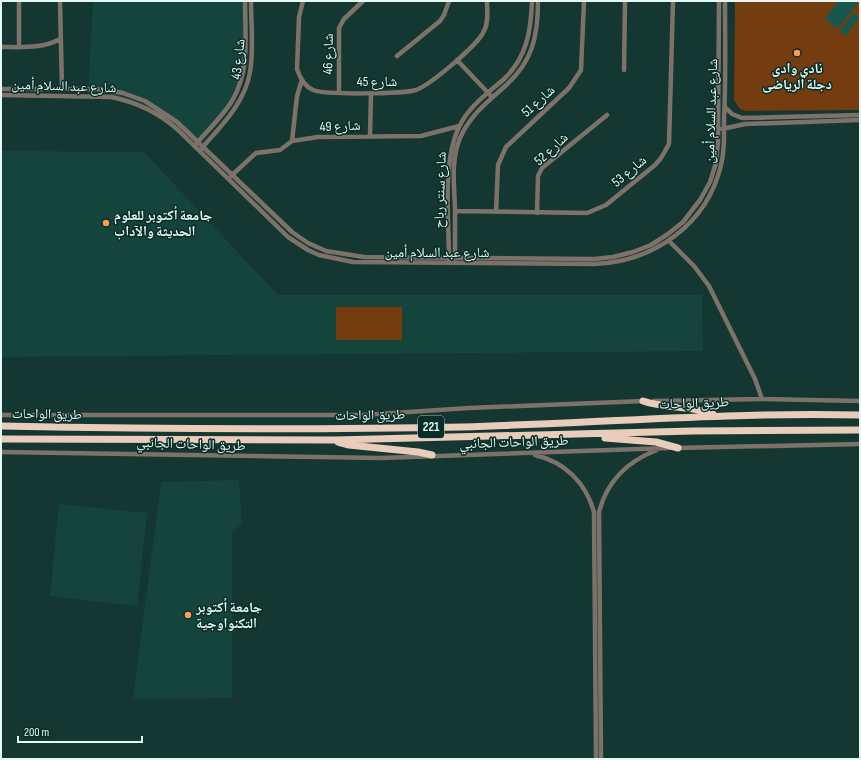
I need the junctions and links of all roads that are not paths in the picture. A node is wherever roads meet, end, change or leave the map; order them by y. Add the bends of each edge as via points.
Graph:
1 (19, 1) edge
2 (60, 1) edge
3 (245, 1) edge
4 (251, 1) edge
5 (303, 1) edge
6 (363, 1) edge
7 (449, 1) edge
8 (487, 1) edge
9 (532, 1) edge
10 (538, 1) edge
11 (584, 1) edge
12 (625, 1) edge
13 (672, 1) edge
14 (719, 1) edge
15 (725, 1) edge
16 (60, 39) junction
17 (1, 46) edge
18 (19, 47) junction
19 (397, 56) dead end
20 (457, 60) junction
21 (624, 70) dead end
22 (302, 80) junction
23 (1, 89) edge
24 (62, 89) junction
25 (339, 92) junction
26 (488, 92) junction
27 (371, 93) junction
28 (1, 95) edge
29 (492, 97) junction
30 (718, 99) junction
31 (725, 99) junction
32 (725, 107) junction
33 (607, 115) dead end
34 (860, 115) edge
35 (860, 120) edge
36 (764, 121) junction
37 (459, 126) junction
38 (718, 129) junction
39 (724, 129) junction
40 (370, 136) junction
41 (292, 141) junction
42 (196, 144) junction
43 (200, 149) junction
44 (231, 176) junction
45 (449, 198) junction
46 (455, 198) junction
47 (455, 211) junction
48 (496, 212) junction
49 (537, 213) junction
50 (669, 241) junction
51 (449, 260) junction
52 (455, 260) junction
53 (594, 261) junction
54 (762, 399) junction
55 (860, 401) edge
56 (643, 402) junction
57 (1, 415) edge
58 (717, 415) junction
59 (860, 415) edge
60 (1, 426) edge
61 (52, 427) junction
62 (69, 428) junction
63 (860, 430) edge
64 (595, 435) junction
65 (1, 439) edge
66 (49, 440) junction
67 (70, 440) junction
68 (335, 440) junction
69 (860, 444) edge
70 (662, 448) junction
71 (678, 448) junction
72 (1, 452) edge
73 (530, 454) junction
74 (432, 455) junction
75 (598, 723) junction
76 (596, 759) edge
77 (601, 759) edge

1 - 18 street
2 - 16 street
3 - 42 street, شارع 43 via 245,63 241,79 226,109
4 - 43 street, شارع 43 via 252,57 248,81 232,113
5 - 22 street via 299,17 297,63
6 - 25 street, شارع 46 via 344,19 339,28
7 - 19 street via 440,21
8 - 20 street, شارع 45 via 484,31
9 - 26 street, شارع سنتر رباح via 531,25 524,50 510,72
10 - 29 street, شارع سنتر رباح via 536,36 530,55 513,79
11 - 48 street, شارع 51 via 581,70 569,88 506,147 498,165
12 - 21 street
13 - 49 street, شارع 53 via 670,136 666,151 655,165 600,208 581,214
14 - 30 street, شارع عبد السلام أمين
15 - 31 street, شارع عبد السلام أمين
16 - 18 street via 46,46
16 - 24 street
17 - 18 street
20 - 26 street
20 - 27 street, شارع 45 via 433,80 417,89 400,93
22 - 25 street, شارع 45 via 317,92
22 - 41 street via 297,96
23 - 24 street, شارع عبد السلام أمين
24 - 42 street, شارع عبد السلام أمين via 104,90 134,96 167,114
25 - 27 street, شارع 45
26 - 29 street
26 - 37 street, شارع سنتر رباح
27 - 40 street
28 - 42 street, شارع عبد السلام أمين via 85,95 123,99 158,114
29 - 46 street, شارع سنتر رباح via 473,116 460,139 454,165
30 - 31 street
30 - 38 street, شارع عبد السلام أمين
31 - 32 street, شارع عبد السلام أمين
32 - 36 street via 737,117
32 - 39 street, شارع عبد السلام أمين
33 - 49 street, شارع 52 via 542,168 538,176
34 - 36 street
35 - 36 street
36 - 39 street
37 - 40 street, شارع 49 via 421,136
37 - 45 street, شارع سنتر رباح via 450,159
38 - 39 street
38 - 53 street, شارع عبد السلام أمين via 716,163 710,182 683,222 642,249
39 - 50 street, شارع عبد السلام أمين via 723,153 715,184 694,218
40 - 41 street, شارع 49 via 313,137
41 - 44 street, شارع 49 via 280,150 256,154
42 - 43 street, شارع عبد السلام أمين
43 - 44 street, شارع عبد السلام أمين
43 - 51 street, شارع عبد السلام أمين via 279,229 308,250 330,258 353,262
44 - 51 street, شارع عبد السلام أمين via 292,232 326,251 364,257
45 - 46 street
45 - 51 street, شارع سنتر رباح
46 - 47 street, شارع سنتر رباح
47 - 48 street, شارع 53
47 - 52 street, شارع سنتر رباح
48 - 49 street, شارع 53
50 - 53 street, شارع عبد السلام أمين via 637,257 616,262
50 - 54 street via 694,266 709,286 755,379
51 - 52 street, شارع عبد السلام أمين
52 - 53 street, شارع عبد السلام أمين
54 - 55 street
54 - 56 street
56 - 57 street via 485,407 362,415
56 - 58 highway
58 - 59 highway, طريق الواحات / 221
58 - 62 highway, طريق الواحات / 221 via 333,429
60 - 61 highway, طريق الواحات / 221
61 - 62 highway, طريق الواحات / 221
61 - 66 highway via 53,434
62 - 67 highway via 67,435
63 - 64 highway, طريق الواحات / 221 via 693,431
64 - 68 highway, طريق الواحات / 221
64 - 71 highway via 618,440 656,442
65 - 66 highway, طريق الواحات / 221
66 - 67 highway, طريق الواحات / 221
67 - 68 highway, طريق الواحات / 221
68 - 74 highway via 348,446
69 - 71 street, طريق الواحات الجانبي
70 - 71 street, طريق الواحات الجانبي
70 - 73 street, طريق الواحات الجانبي
70 - 75 street via 642,456 620,472 609,488 599,512
72 - 74 street, طريق الواحات الجانبي via 374,458
73 - 74 street, طريق الواحات الجانبي
73 - 75 street via 556,463 573,476 586,493 594,512
75 - 76 street
75 - 77 street

